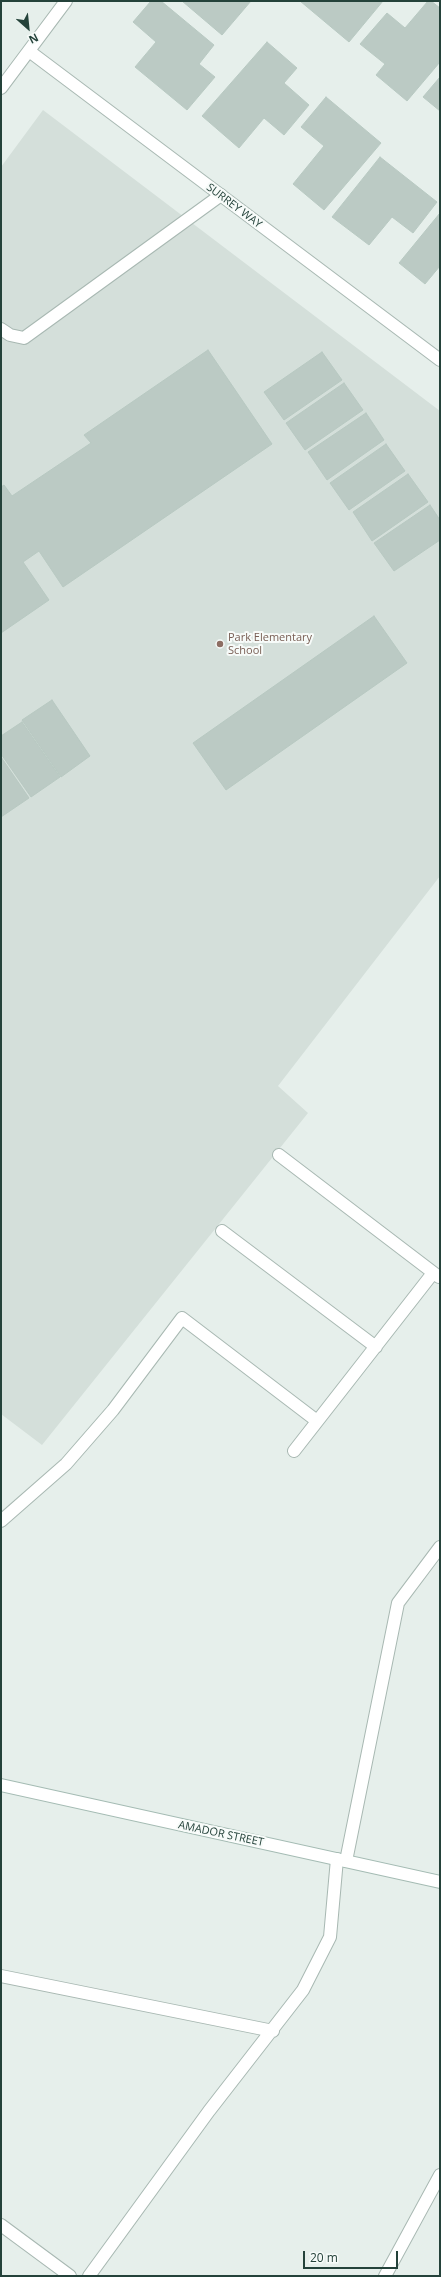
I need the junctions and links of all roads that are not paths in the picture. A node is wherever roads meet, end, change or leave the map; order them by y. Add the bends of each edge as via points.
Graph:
1 (66, 1) edge
2 (29, 51) junction
3 (1, 88) edge
4 (221, 195) junction
5 (1, 329) edge
6 (440, 360) edge
7 (279, 1155) dead end
8 (222, 1231) dead end
9 (437, 1275) edge
10 (376, 1347) junction
11 (318, 1421) junction
12 (294, 1451) dead end
13 (1, 1521) edge
14 (440, 1547) edge
15 (1, 1785) edge
16 (341, 1860) junction
17 (440, 1882) edge
18 (1, 1976) edge
19 (273, 2031) junction
20 (440, 2175) edge
21 (1, 2225) edge
22 (70, 2276) edge
23 (89, 2276) edge
24 (385, 2276) edge

1 - 2 street
2 - 3 street
2 - 4 street, SURREY WAY
4 - 5 street via 24,338 10,335
4 - 6 street, SURREY WAY
7 - 9 street
8 - 10 street
9 - 10 street
10 - 11 street
11 - 12 street
11 - 13 street via 182,1318 112,1410 66,1464
14 - 16 street via 398,1603
15 - 16 street, AMADOR STREET
16 - 17 street, AMADOR STREET
16 - 19 street via 330,1937 303,1990
18 - 19 street
19 - 23 street via 209,2111
20 - 24 street
21 - 22 street

